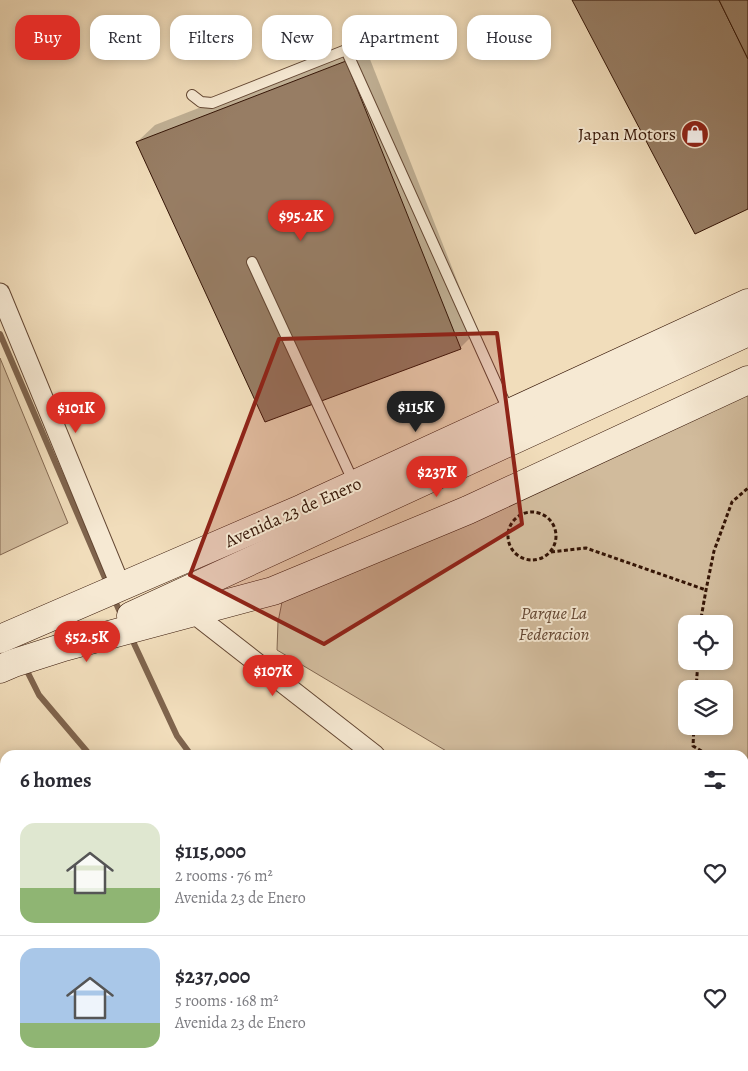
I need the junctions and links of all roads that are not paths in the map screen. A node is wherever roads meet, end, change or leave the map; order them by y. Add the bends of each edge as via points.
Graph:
1 (192, 95) dead end
2 (252, 262) dead end
3 (0, 293) edge
4 (748, 303) edge
5 (748, 332) edge
6 (748, 380) edge
7 (510, 414) junction
8 (355, 484) junction
9 (102, 595) junction
10 (192, 613) junction
11 (104, 632) junction
12 (7, 636) edge
13 (14, 664) edge
14 (369, 750) edge

1 - 7 lane via 201,102 212,103 346,50
2 - 8 lane
3 - 9 street
4 - 7 main road, Avenida 23 de Enero
5 - 11 main road, Avenida 23 de Enero
6 - 10 main road, Avenida 23 de Enero via 432,525 273,591
7 - 8 main road, Avenida 23 de Enero
8 - 9 main road, Avenida 23 de Enero
9 - 12 main road, Avenida 23 de Enero
10 - 11 main road, Avenida 23 de Enero
10 - 14 street
11 - 13 main road, Avenida 23 de Enero

